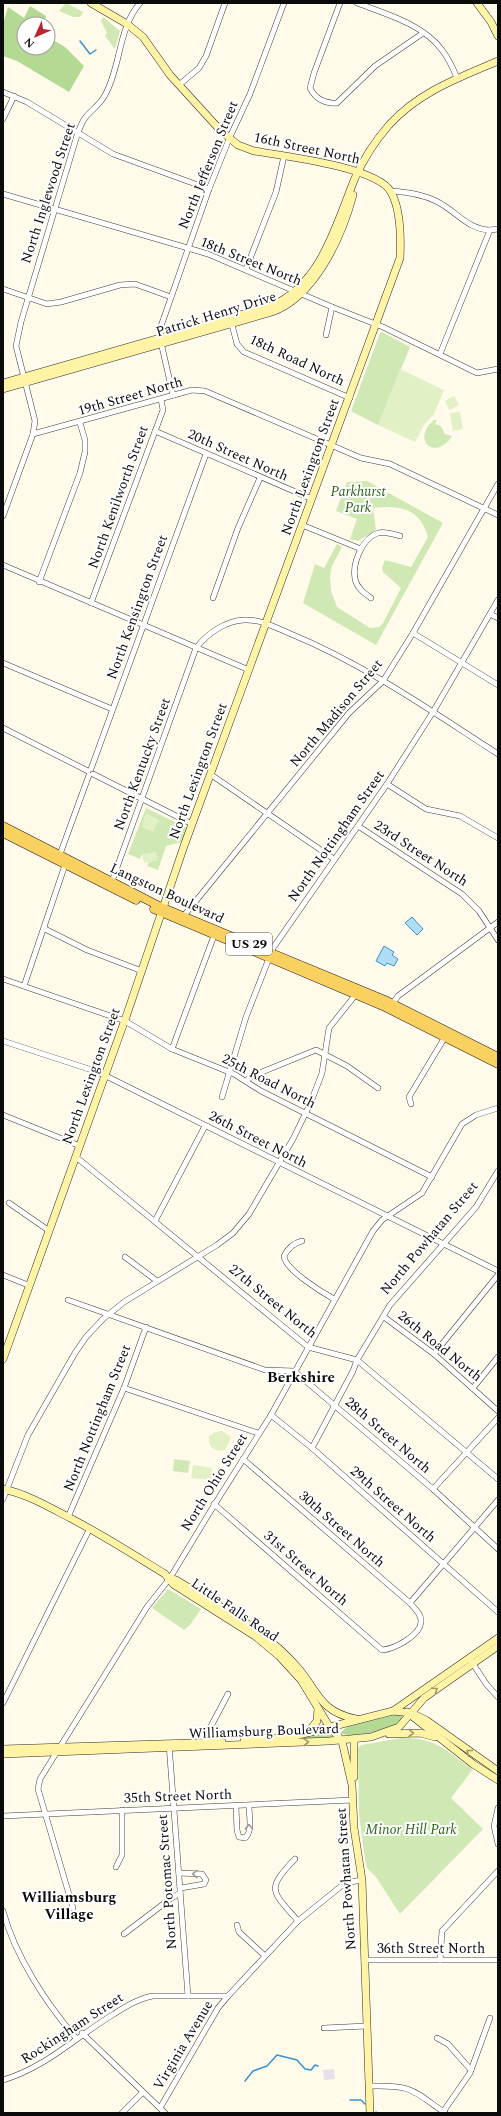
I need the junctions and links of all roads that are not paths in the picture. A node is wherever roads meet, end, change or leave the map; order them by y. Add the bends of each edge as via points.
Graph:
1 (91, 3) edge
2 (140, 3) edge
3 (225, 3) edge
4 (284, 3) edge
5 (340, 3) edge
6 (357, 3) edge
7 (477, 3) edge
8 (127, 24) junction
9 (423, 33) junction
10 (498, 36) edge
11 (498, 61) edge
12 (457, 78) junction
13 (179, 85) junction
14 (3, 92) edge
15 (14, 96) junction
16 (3, 119) edge
17 (78, 132) junction
18 (229, 139) junction
19 (284, 156) junction
20 (359, 172) junction
21 (209, 189) junction
22 (391, 191) junction
23 (3, 194) edge
24 (54, 208) junction
25 (498, 229) edge
26 (490, 230) junction
27 (188, 248) junction
28 (246, 269) junction
29 (3, 289) edge
30 (299, 292) junction
31 (171, 297) junction
32 (28, 298) junction
33 (332, 307) junction
34 (231, 321) junction
35 (377, 325) junction
36 (326, 335) dead end
37 (161, 341) junction
38 (440, 354) junction
39 (498, 369) edge
40 (24, 380) junction
41 (3, 383) edge
42 (3, 389) edge
43 (173, 395) junction
44 (350, 398) junction
45 (160, 399) junction
46 (80, 422) junction
47 (155, 431) junction
48 (33, 434) junction
49 (332, 446) junction
50 (206, 454) junction
51 (260, 478) junction
52 (498, 484) edge
53 (312, 499) junction
54 (484, 509) junction
55 (498, 515) edge
56 (3, 516) edge
57 (302, 525) junction
58 (400, 536) dead end
59 (361, 549) junction
60 (3, 565) edge
61 (39, 582) junction
62 (213, 598) dead end
63 (371, 598) dead end
64 (498, 600) edge
65 (91, 603) junction
66 (490, 614) junction
67 (498, 618) edge
68 (266, 624) junction
69 (143, 625) junction
70 (413, 633) junction
71 (196, 648) junction
72 (3, 663) edge
73 (461, 663) junction
74 (249, 670) junction
75 (383, 681) junction
76 (498, 685) edge
77 (112, 709) junction
78 (433, 712) junction
79 (3, 728) edge
80 (498, 754) edge
81 (90, 772) junction
82 (210, 774) junction
83 (387, 784) junction
84 (142, 800) junction
85 (267, 814) junction
86 (192, 824) junction
87 (3, 826) edge
88 (358, 826) junction
89 (3, 833) edge
90 (498, 838) edge
91 (334, 859) junction
92 (62, 860) junction
93 (111, 884) junction
94 (162, 910) junction
95 (182, 919) junction
96 (498, 922) edge
97 (490, 928) junction
98 (45, 929) junction
99 (215, 933) junction
100 (498, 940) edge
101 (270, 955) junction
102 (142, 972) junction
103 (3, 979) edge
104 (24, 986) junction
105 (358, 992) junction
106 (391, 1006) junction
107 (125, 1021) junction
108 (445, 1037) junction
109 (3, 1041) edge
110 (172, 1049) junction
111 (324, 1054) junction
112 (498, 1057) edge
113 (498, 1064) edge
114 (229, 1071) junction
115 (105, 1077) junction
116 (246, 1081) junction
117 (378, 1088) dead end
118 (222, 1097) dead end
119 (410, 1104) dead end
120 (498, 1108) edge
121 (306, 1114) junction
122 (3, 1115) edge
123 (205, 1126) junction
124 (80, 1146) junction
125 (76, 1157) junction
126 (279, 1163) junction
127 (498, 1171) edge
128 (432, 1177) junction
129 (10, 1203) dead end
130 (388, 1217) junction
131 (155, 1221) junction
132 (48, 1230) junction
133 (302, 1241) dead end
134 (443, 1245) junction
135 (125, 1257) dead end
136 (198, 1257) junction
137 (498, 1271) edge
138 (3, 1275) edge
139 (498, 1275) edge
140 (157, 1281) junction
141 (28, 1285) junction
142 (334, 1299) junction
143 (68, 1300) dead end
144 (108, 1314) junction
145 (384, 1316) junction
146 (146, 1327) junction
147 (308, 1347) junction
148 (434, 1354) junction
149 (498, 1357) edge
150 (3, 1359) edge
151 (357, 1360) junction
152 (294, 1371) junction
153 (124, 1388) junction
154 (473, 1388) junction
155 (335, 1405) junction
156 (498, 1411) edge
157 (271, 1415) junction
158 (498, 1418) edge
159 (258, 1433) junction
160 (312, 1448) junction
161 (466, 1452) junction
162 (243, 1459) junction
163 (498, 1479) edge
164 (433, 1490) junction
165 (4, 1494) edge
166 (498, 1500) edge
167 (214, 1504) junction
168 (68, 1517) junction
169 (475, 1527) junction
170 (90, 1528) junction
171 (498, 1549) edge
172 (444, 1564) junction
173 (170, 1578) junction
174 (410, 1603) junction
175 (498, 1612) edge
176 (422, 1621) joint
177 (498, 1638) edge
178 (498, 1646) edge
179 (470, 1661) junction
180 (423, 1690) junction
181 (228, 1694) dead end
182 (498, 1697) edge
183 (424, 1698) junction
184 (3, 1703) edge
185 (320, 1703) junction
186 (393, 1711) junction
187 (409, 1714) junction
188 (358, 1719) junction
189 (426, 1720) junction
190 (349, 1722) junction
191 (328, 1726) junction
192 (308, 1732) junction
193 (378, 1735) junction
194 (340, 1738) junction
195 (440, 1738) junction
196 (354, 1740) junction
197 (207, 1744) junction
198 (169, 1746) junction
199 (3, 1749) edge
200 (59, 1749) junction
201 (3, 1754) edge
202 (498, 1771) edge
203 (498, 1780) edge
204 (352, 1785) junction
205 (353, 1800) junction
206 (249, 1806) junction
207 (236, 1807) junction
208 (174, 1808) junction
209 (498, 1808) edge
210 (122, 1810) junction
211 (46, 1814) junction
212 (3, 1816) edge
213 (498, 1844) edge
214 (295, 1859) dead end
215 (116, 1867) dead end
216 (498, 1871) edge
217 (179, 1873) junction
218 (362, 1880) junction
219 (180, 1891) junction
220 (73, 1908) dead end
221 (3, 1912) edge
222 (298, 1921) junction
223 (237, 1925) dead end
224 (124, 1934) dead end
225 (265, 1956) junction
226 (364, 1960) junction
227 (440, 1960) junction
228 (498, 1960) edge
229 (188, 1996) junction
230 (228, 1996) junction
231 (490, 2018) dead end
232 (366, 2026) junction
233 (324, 2028) dead end
234 (82, 2034) junction
235 (76, 2038) junction
236 (437, 2038) dead end
237 (471, 2070) junction
238 (3, 2080) edge
239 (370, 2086) junction
240 (143, 2092) junction
241 (160, 2108) junction
242 (122, 2113) edge
243 (165, 2113) edge
244 (370, 2113) edge
245 (444, 2113) edge

1 - 8 street, 16th Street North
2 - 8 street, North Inglewood Street via 133,10
3 - 13 street via 206,56 199,68
4 - 18 street, North Jefferson Street via 250,94
5 - 9 street via 310,88 317,98 330,104 337,103 375,66
6 - 9 street via 397,18
7 - 10 street
8 - 13 street, 16th Street North via 150,44
8 - 17 street, North Inglewood Street via 106,95 84,119
9 - 12 street via 443,51
11 - 12 street, Patrick Henry Drive
12 - 20 street, Patrick Henry Drive via 429,92 397,116 377,141
13 - 18 street, 16th Street North
14 - 15 street
15 - 16 street
15 - 17 street
17 - 21 street via 113,154
17 - 24 street, North Inglewood Street
18 - 19 street, 16th Street North via 247,149
18 - 21 street, North Jefferson Street
19 - 20 street, 16th Street North
19 - 28 street via 276,192
20 - 22 street, 16th Street North via 377,178
20 - 30 street, Patrick Henry Drive via 325,250
21 - 27 street, North Jefferson Street
22 - 26 street via 436,200 479,230
22 - 35 street, North Lexington Street via 400,227 400,258
23 - 24 street, 18th Street North
24 - 27 street, 18th Street North
24 - 32 street, North Inglewood Street
25 - 26 street
26 - 38 street
27 - 28 street, 18th Street North
27 - 31 street, North Jefferson Street
28 - 30 street, 18th Street North
29 - 32 street
30 - 33 street, 18th Street North
30 - 34 street, Patrick Henry Drive
31 - 32 street via 134,284 120,285 47,304
31 - 37 street, North Jefferson Street via 160,329
32 - 40 street, North Inglewood Street via 16,346
33 - 35 street, 18th Street North
33 - 36 street
34 - 37 street, Patrick Henry Drive
34 - 44 street, 18th Road North via 237,344 244,352
35 - 38 street, 18th Street North
35 - 44 street, North Lexington Street
37 - 40 street, Patrick Henry Drive
37 - 43 street
38 - 39 street, 18th Street North via 482,373
40 - 41 street, Patrick Henry Drive
40 - 42 street, Patrick Henry Drive
40 - 48 street, North Inglewood Street via 35,422
43 - 45 street, 19th Street North
43 - 49 street, 19th Street North via 192,390 205,391
44 - 49 street, North Lexington Street
45 - 46 street, 19th Street North
45 - 47 street, North Kenilworth Street via 162,410
46 - 48 street, 19th Street North
46 - 61 street via 85,440 84,459
47 - 50 street, 20th Street North
47 - 65 street, North Kenilworth Street
48 - 56 street, North Inglewood Street
49 - 53 street, North Lexington Street
49 - 54 street, 19th Street North via 361,458 390,464
50 - 51 street, 20th Street North
50 - 69 street, North Kensington Street
51 - 53 street, 20th Street North
51 - 62 street via 238,528
52 - 54 street, North Madison Street
53 - 57 street, North Lexington Street
54 - 55 street, 19th Street North
54 - 70 street, North Madison Street
57 - 59 street
57 - 68 street, North Lexington Street
58 - 59 street via 386,532 378,533 368,539
59 - 63 street via 354,570 355,580 360,589
60 - 61 street
61 - 65 street
64 - 66 street, North Nottingham Street
65 - 69 street
66 - 67 street
66 - 73 street, North Nottingham Street
68 - 71 street via 246,620 228,623 206,637
68 - 74 street, North Lexington Street
68 - 75 street via 326,648
69 - 71 street
69 - 77 street, North Kensington Street
70 - 73 street
70 - 75 street, North Madison Street
71 - 74 street
71 - 84 street, North Kentucky Street
72 - 77 street
73 - 76 street
73 - 78 street, North Nottingham Street
74 - 82 street, North Lexington Street
75 - 78 street
75 - 85 street, North Madison Street via 349,713
77 - 81 street, North Kensington Street
78 - 80 street
78 - 83 street, North Nottingham Street
79 - 81 street
81 - 84 street
81 - 92 street, North Kensington Street
82 - 85 street
82 - 86 street, North Lexington Street
83 - 88 street, North Nottingham Street
83 - 90 street via 426,810 460,816
84 - 86 street
84 - 93 street, North Kentucky Street
85 - 91 street
85 - 95 street, North Madison Street
86 - 94 street, North Lexington Street
87 - 92 main road, Langston Boulevard / US 29
88 - 91 street, North Nottingham Street
88 - 97 street, 23rd Street North via 462,894 479,911
89 - 92 main road, Langston Boulevard / US 29
91 - 101 street, North Nottingham Street
92 - 93 main road, Langston Boulevard / US 29
92 - 98 street, North Kensington Street
93 - 94 main road, Langston Boulevard / US 29
94 - 95 main road, Langston Boulevard / US 29
94 - 102 street, North Lexington Street
95 - 99 main road, Langston Boulevard / US 29
96 - 97 street
97 - 100 street, 23rd Street North
97 - 106 street via 398,996
98 - 102 street via 87,950
98 - 104 street, North Kensington Street
99 - 101 main road, Langston Boulevard / US 29
99 - 110 street
101 - 105 main road, Langston Boulevard / US 29
101 - 114 street, North Nottingham Street
102 - 107 street, North Lexington Street
103 - 104 street, 25th Road North
104 - 107 street, 25th Road North
105 - 106 main road, Langston Boulevard / US 29
105 - 111 street via 329,1028
106 - 108 main road, Langston Boulevard / US 29
106 - 112 main road, Langston Boulevard / US 29
107 - 110 street, 25th Road North
107 - 115 street, North Lexington Street
108 - 113 main road, Langston Boulevard / US 29
108 - 119 street via 409,1097
109 - 115 street, 26th Street North via 98,1072
110 - 114 street, 25th Road North
111 - 116 street via 310,1050
111 - 117 street via 358,1073
111 - 121 street via 319,1081
114 - 116 street, 25th Road North
114 - 118 street, North Nottingham Street
115 - 123 street, 26th Street North
115 - 124 street, North Lexington Street
116 - 121 street, 25th Road North
120 - 128 street, North Ohio Street via 476,1114 462,1125
121 - 126 street
121 - 128 street, 25th Road North
122 - 124 street
123 - 126 street, 26th Street North
123 - 131 street
124 - 125 street, North Lexington Street
125 - 131 street, 27th Street North
125 - 132 street, North Lexington Street
126 - 130 street, 26th Street North
126 - 136 street via 241,1224 217,1245
127 - 134 street, North Powhatan Street via 478,1204
128 - 130 street, North Ohio Street via 419,1196
129 - 132 street
130 - 134 street, 26th Street North
130 - 142 street, North Ohio Street via 371,1233
131 - 136 street, 27th Street North
132 - 141 street, North Lexington Street
133 - 142 street via 287,1250 284,1256 286,1263 314,1287
134 - 137 street, 26th Street North
134 - 145 street, North Powhatan Street via 397,1296
135 - 140 street
136 - 140 street
136 - 147 street, 27th Street North
138 - 141 street
139 - 148 street
140 - 144 street
141 - 150 street, North Lexington Street
142 - 147 street, North Ohio Street
143 - 144 street
144 - 146 street
144 - 165 street via 86,1337 71,1359 28,1435
145 - 148 street, 26th Road North
145 - 151 street, North Powhatan Street
146 - 152 street via 265,1370
146 - 153 street, North Nottingham Street
147 - 151 street, 27th Street North
147 - 152 street, North Ohio Street
148 - 154 street, 26th Road North
149 - 154 street
151 - 155 street, North Powhatan Street
151 - 161 street, 27th Street North
152 - 155 street, 28th Street North
152 - 157 street, North Ohio Street
153 - 159 street
153 - 168 street, North Nottingham Street
154 - 156 street, 26th Road North
155 - 160 street, North Powhatan Street
155 - 164 street, 28th Street North
157 - 159 street, North Ohio Street
157 - 160 street, 29th Street North
158 - 161 street
159 - 162 street, North Ohio Street
160 - 172 street, 29th Street North
161 - 163 street, 27th Street North
161 - 164 street
162 - 167 street, North Ohio Street
162 - 174 street, 30th Street North
164 - 169 street, 28th Street North
165 - 168 street, Little Falls Road via 59,1516
166 - 169 street
167 - 173 street, North Ohio Street
167 - 176 street, 31st Street North via 382,1650 393,1649 406,1640 418,1630
168 - 170 street, Little Falls Road
169 - 171 street, 28th Street North
169 - 172 street
170 - 173 street, Little Falls Road
170 - 184 street
172 - 174 street
172 - 175 street, 29th Street North
173 - 185 street, Little Falls Road via 173,1584 267,1646 290,1667
173 - 200 street, North Ohio Street via 147,1607
174 - 176 street, 30th Street North
177 - 179 street
178 - 179 street
179 - 180 street
179 - 182 street
183 -> 179 street
180 - 186 street
180 - 187 street via 410,1704
181 - 197 street via 209,1730
183 - 187 street
183 - 189 street via 420,1710
185 - 188 street via 341,1716
185 - 191 street, Little Falls Road
185 - 192 street via 319,1717
186 - 187 street, Williamsburg Boulevard
186 - 188 street, Williamsburg Boulevard
187 - 189 street, Williamsburg Boulevard
187 - 193 street, Williamsburg Boulevard via 399,1727
187 - 195 street
188 - 190 street, Williamsburg Boulevard
202 -> 189 street, Williamsburg Boulevard
190 - 191 street, Williamsburg Boulevard
190 - 194 street via 339,1730
191 - 192 street, Williamsburg Boulevard
191 - 194 street, Little Falls Road
192 - 197 street, Williamsburg Boulevard via 287,1738
193 -> 195 street via 420,1733
193 - 196 street, Williamsburg Boulevard
194 - 196 street, Williamsburg Boulevard
197 -> 194 street, Williamsburg Boulevard
194 - 204 street, North Powhatan Street
195 - 203 street
196 - 204 street, North Powhatan Street
197 - 198 street, Williamsburg Boulevard
198 - 200 street, Williamsburg Boulevard
198 - 208 street, North Potomac Street
199 - 200 street, Williamsburg Boulevard
200 - 201 street, Williamsburg Boulevard
200 - 211 street, North Ohio Street via 40,1778 38,1789
204 - 205 street, North Powhatan Street
205 - 206 street, 35th Street North
205 - 218 street, North Powhatan Street via 355,1840
206 - 207 street, 35th Street North
207 -> 206 street via 236,1830 239,1837 245,1838 250,1830
207 - 208 street, 35th Street North
208 - 210 street, 35th Street North
208 - 217 street, North Potomac Street
209 - 213 street via 494,1826
210 - 211 street, 35th Street North
210 - 215 street via 122,1855
211 - 212 street, 35th Street North
211 - 220 street, North Ohio Street
214 - 222 street via 278,1876 274,1884 276,1893
216 - 227 street via 442,1931
217 - 219 street, North Potomac Street
219 -> 217 street via 204,1884 206,1880 202,1874
218 - 222 street, Virginia Avenue via 346,1884
218 - 226 street, North Powhatan Street
219 - 224 street
219 - 229 street, North Potomac Street
221 - 235 street via 18,1953
222 - 225 street, Virginia Avenue
223 - 225 street via 239,1932
225 - 230 street, Virginia Avenue
226 - 227 street, 36th Street North
226 - 232 street, North Powhatan Street
227 - 228 street, 36th Street North
229 - 230 street, Rockingham Street
229 - 234 street, Rockingham Street via 153,1996 134,2002
230 - 241 street, Virginia Avenue via 214,2015
231 - 237 street
232 - 233 street
232 - 239 street, North Powhatan Street
234 - 235 street, Rockingham Street
234 - 240 street
235 - 238 street, Rockingham Street via 37,2066
236 - 237 street via 448,2044
237 - 245 street
239 - 244 street, North Powhatan Street
239 - 245 street via 409,2088
240 - 241 street
240 - 242 street
241 - 243 street

